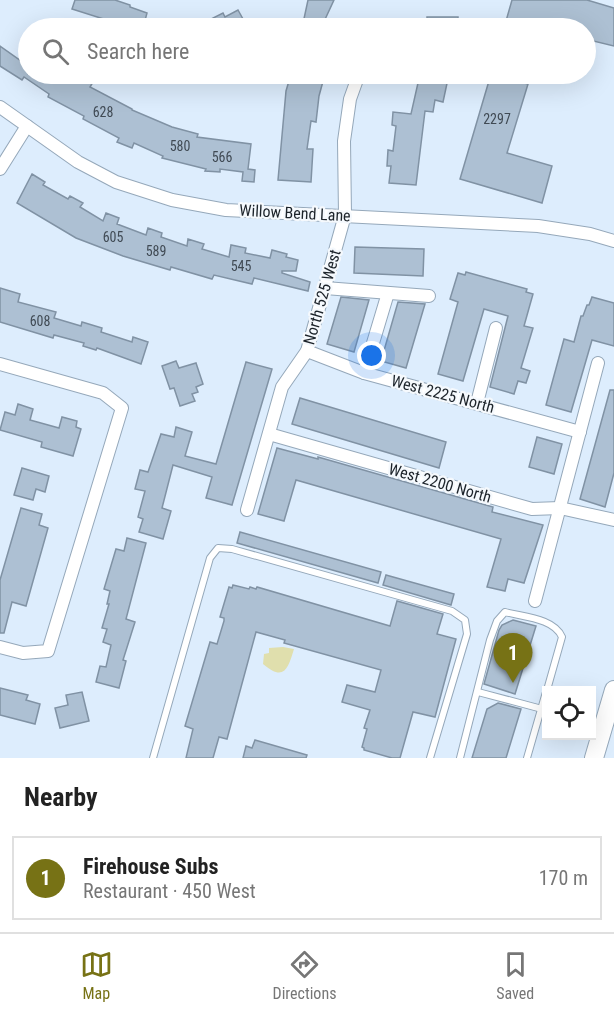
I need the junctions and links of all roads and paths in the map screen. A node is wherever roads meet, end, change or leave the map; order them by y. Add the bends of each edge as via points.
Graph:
1 (355, 84) edge
2 (0, 107) edge
3 (27, 126) junction
4 (0, 169) edge
5 (345, 216) junction
6 (614, 241) edge
7 (325, 288) junction
8 (388, 293) junction
9 (429, 296) dead end
10 (496, 328) dead end
11 (307, 351) junction
12 (598, 363) dead end
13 (0, 364) edge
14 (364, 373) junction
15 (477, 403) junction
16 (580, 432) junction
17 (268, 434) junction
18 (560, 508) junction
19 (247, 510) dead end
20 (614, 520) edge
21 (535, 601) dead end
22 (0, 647) edge
23 (548, 686) edge
24 (614, 690) edge
25 (478, 692) junction
26 (542, 709) joint
27 (153, 758) edge
28 (430, 758) edge
29 (460, 758) edge
30 (527, 758) edge
31 (594, 758) edge

1 - 5 street, North 525 West via 344,141
2 - 3 street, Willow Bend Lane
3 - 4 street
3 - 5 street, Willow Bend Lane via 78,162 116,182 172,200 226,210
5 - 6 street, Willow Bend Lane via 538,226
5 - 7 street, North 525 West
7 - 8 street
7 - 11 street, North 525 West
8 - 9 street
8 - 14 street
10 - 15 street
11 - 14 street, West 2225 North
11 - 17 street, North 525 West via 282,387
12 - 16 street
13 - 22 street via 103,393 122,408 48,651 23,653
14 - 15 street, West 2225 North
15 - 16 street, West 2225 North
16 - 18 street
17 - 18 street, West 2200 North via 532,509
17 - 19 street, North 525 West
18 - 20 street, West 2200 North
18 - 21 street
23 - 25 lane via 562,637 559,629 547,622 505,612 494,631
24 - 31 main road
25 - 26 lane
25 - 29 lane
26 - 30 lane
27 - 28 lane via 210,558 218,548 452,611 465,620 467,634

